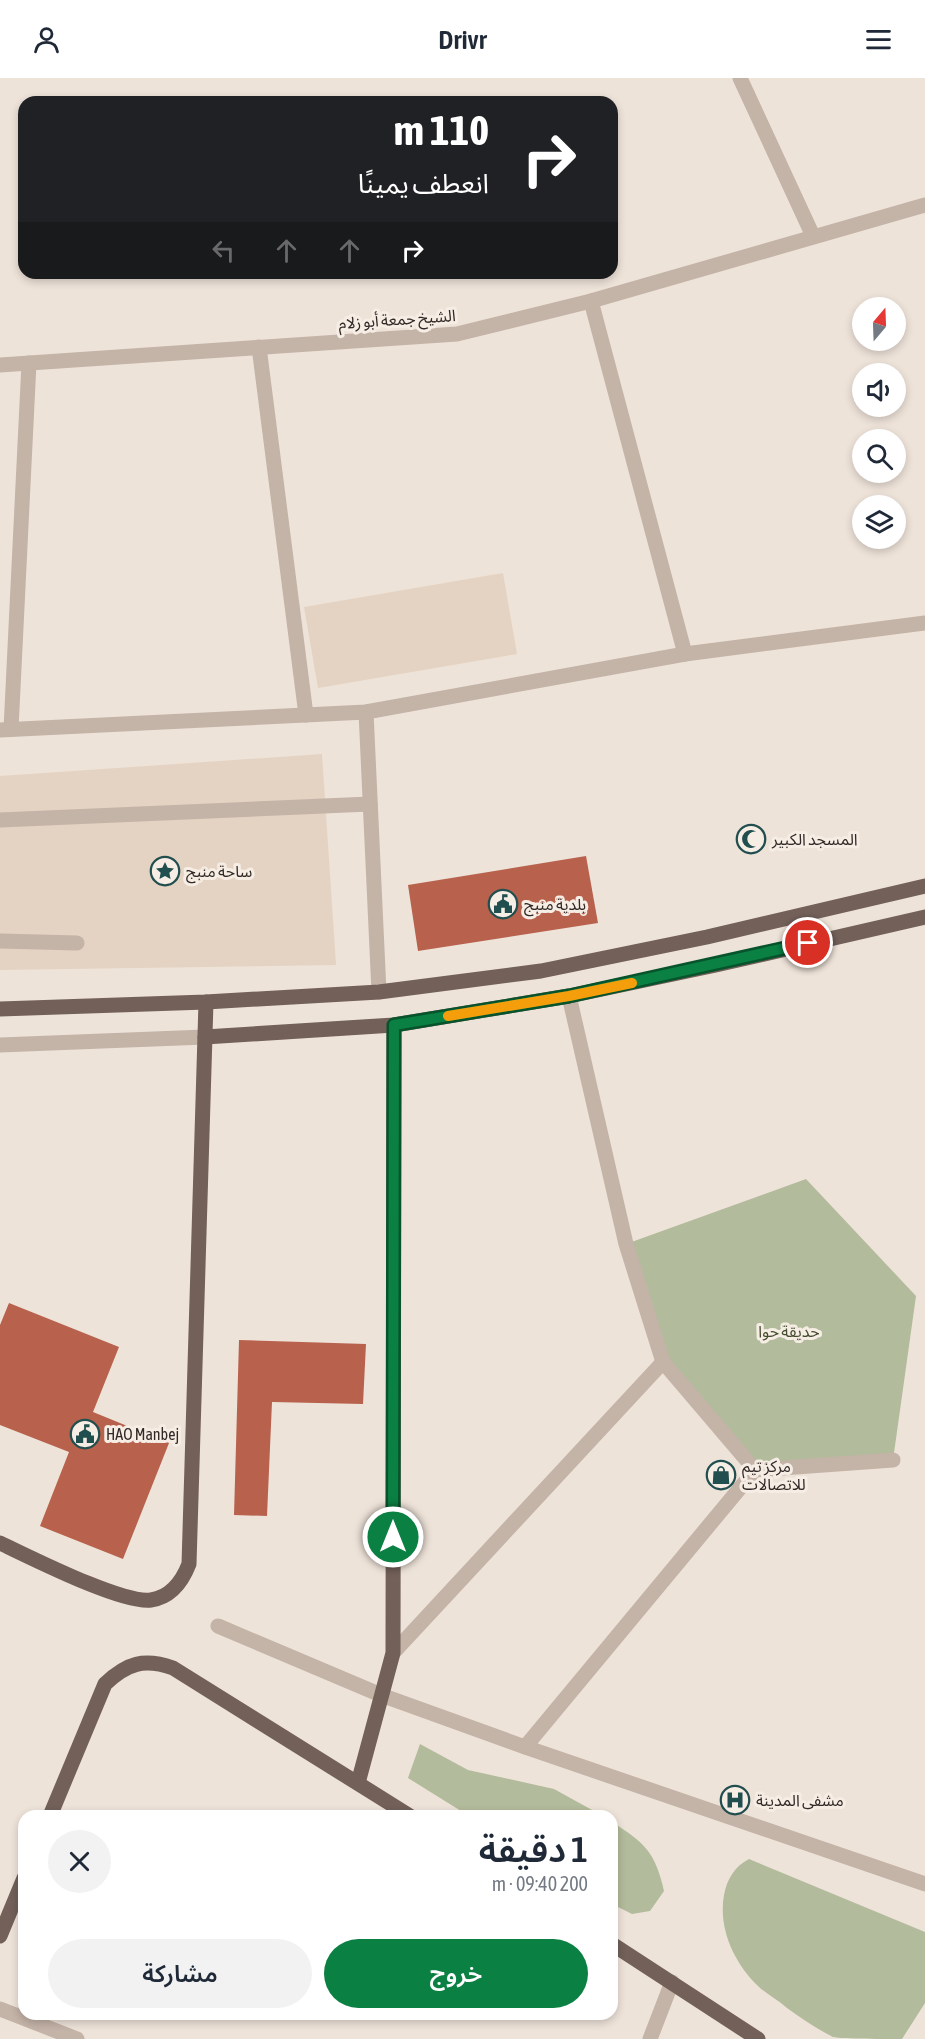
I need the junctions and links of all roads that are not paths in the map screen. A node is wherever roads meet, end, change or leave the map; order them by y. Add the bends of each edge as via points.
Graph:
1 (740, 78) edge
2 (925, 205) edge
3 (813, 236) junction
4 (591, 301) junction
5 (259, 347) junction
6 (29, 363) junction
7 (0, 365) edge
8 (925, 623) edge
9 (685, 654) junction
10 (366, 711) junction
11 (306, 715) junction
12 (5, 730) edge
13 (370, 804) junction
14 (0, 820) edge
15 (925, 886) edge
16 (925, 917) edge
17 (0, 941) edge
18 (77, 943) dead end
19 (379, 992) junction
20 (569, 996) junction
21 (206, 1002) junction
22 (0, 1009) edge
23 (394, 1025) junction
24 (205, 1037) junction
25 (0, 1045) edge
26 (663, 1362) junction
27 (893, 1461) dead end
28 (755, 1470) junction
29 (0, 1543) edge
30 (218, 1626) dead end
31 (393, 1653) junction
32 (381, 1695) junction
33 (525, 1747) junction
34 (358, 1783) junction
35 (52, 1810) edge
36 (401, 1810) edge
37 (925, 1884) edge
38 (18, 1892) edge
39 (0, 1936) edge
40 (618, 1948) edge
41 (672, 1982) junction
42 (0, 2009) edge
43 (18, 2016) edge
44 (28, 2020) edge
45 (77, 2039) edge
46 (650, 2039) edge
47 (758, 2039) edge

1 - 3 street
2 - 3 street, الشيخ جمعة أبو زلام
3 - 4 street, الشيخ جمعة أبو زلام
4 - 5 street, الشيخ جمعة أبو زلام via 457,334
4 - 9 street
5 - 6 street, الشيخ جمعة أبو زلام
5 - 11 street
6 - 7 street, الشيخ جمعة أبو زلام
6 - 12 street
8 - 9 street
9 - 10 street
10 - 11 street
10 - 13 street
11 - 12 street
13 - 14 street
13 - 19 street
15 - 19 main road via 541,971
16 - 20 main road
17 - 18 street
19 - 21 main road
20 - 23 main road
20 - 26 street via 626,1244
21 - 22 main road
21 - 24 main road
23 - 24 main road
23 - 31 main road
24 - 25 street
24 - 29 main road via 189,1564 184,1577 165,1596 137,1600
26 - 28 street
26 - 31 street
27 - 28 street
28 - 33 street
30 - 32 street
31 - 32 main road
32 - 33 street
32 - 34 main road
33 - 37 street
34 - 35 main road via 173,1668 144,1663 129,1666 105,1684
34 - 36 main road
38 - 39 main road
40 - 41 main road
41 - 46 street
41 - 47 main road
42 - 43 street
44 - 45 street

